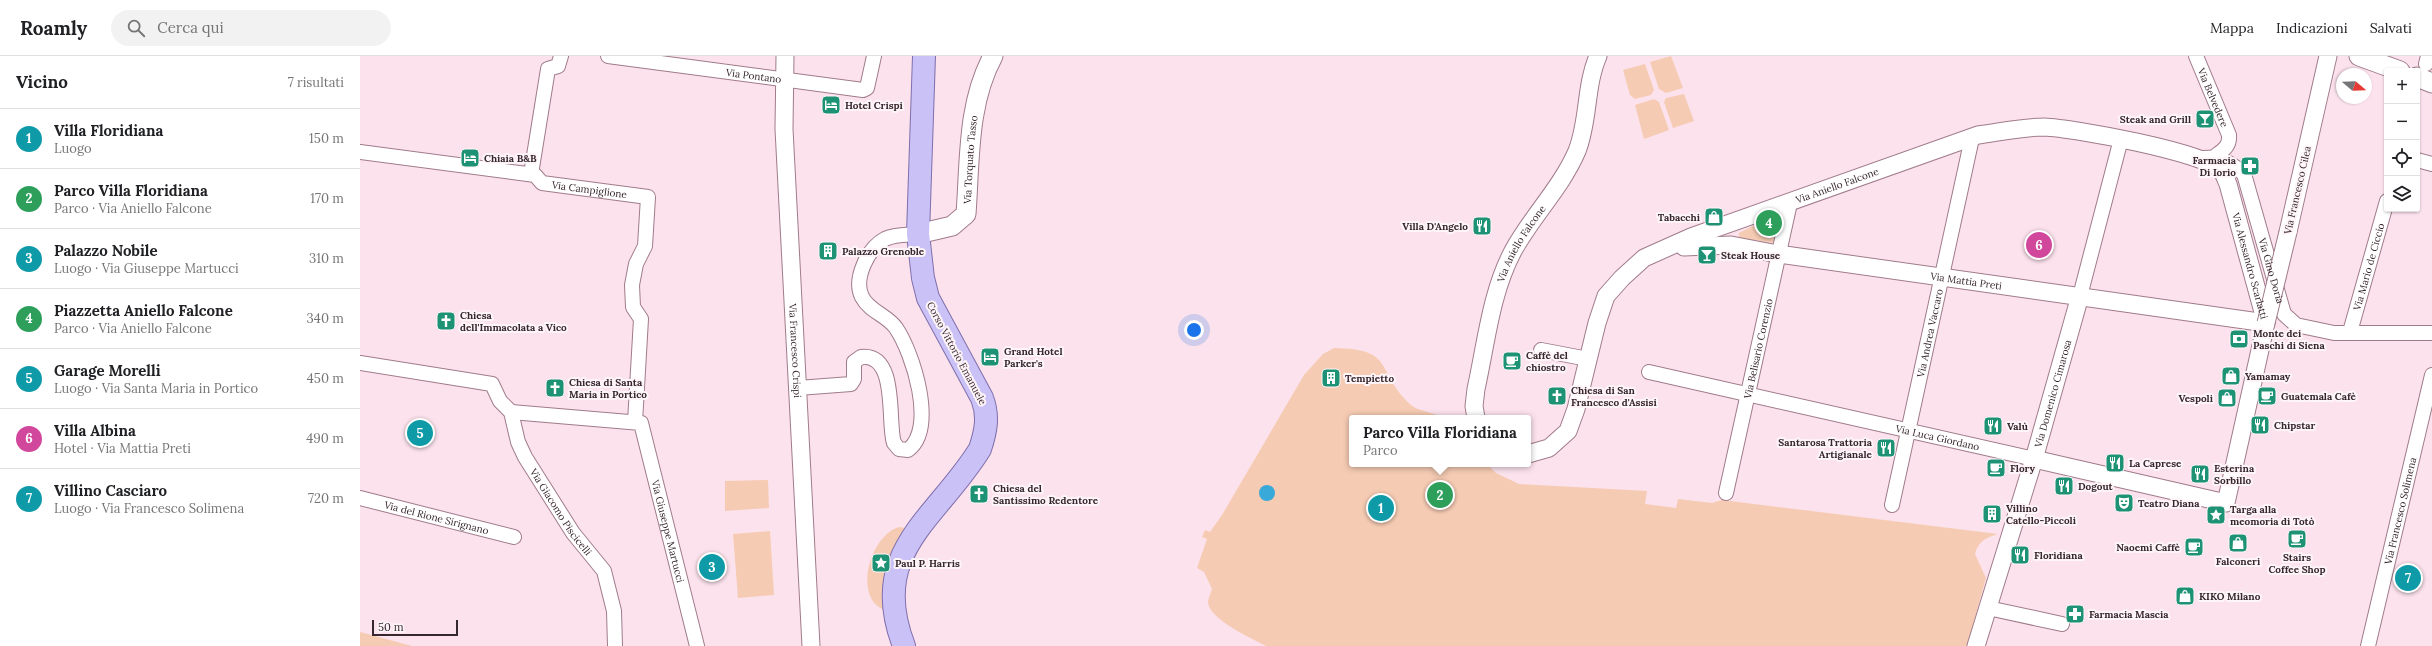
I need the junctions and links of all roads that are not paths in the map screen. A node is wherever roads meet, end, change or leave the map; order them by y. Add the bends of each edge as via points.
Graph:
1 (561, 56) edge
2 (608, 56) edge
3 (786, 56) edge
4 (874, 56) edge
5 (924, 56) edge
6 (993, 56) edge
7 (1598, 56) edge
8 (2328, 56) edge
9 (2359, 56) edge
10 (2198, 57) edge
11 (2424, 66) edge
12 (2392, 68) edge
13 (784, 80) junction
14 (2432, 83) edge
15 (1972, 138) junction
16 (2121, 139) junction
17 (360, 152) edge
18 (2207, 158) junction
19 (2420, 161) edge
20 (2432, 164) edge
21 (533, 174) junction
22 (1790, 203) junction
23 (2384, 212) edge
24 (918, 234) junction
25 (1667, 248) junction
26 (1778, 254) junction
27 (1941, 275) junction
28 (2080, 296) junction
29 (2266, 323) junction
30 (2350, 332) junction
31 (2432, 333) edge
32 (1541, 350) dead end
33 (1588, 359) junction
34 (360, 363) edge
35 (1649, 372) dead end
36 (2432, 375) edge
37 (798, 388) junction
38 (1746, 394) junction
39 (511, 412) junction
40 (1476, 415) edge
41 (635, 422) junction
42 (1908, 429) junction
43 (1531, 453) edge
44 (2034, 458) junction
45 (1726, 493) dead end
46 (360, 498) edge
47 (2226, 503) joint
48 (1892, 505) dead end
49 (514, 537) dead end
50 (1988, 608) junction
51 (2062, 624) dead end
52 (615, 646) edge
53 (697, 646) edge
54 (811, 646) edge
55 (904, 646) edge
56 (1976, 646) edge
57 (2368, 646) edge

1 - 21 street via 558,66 548,68
2 - 13 street, Via Pontano
3 - 13 street, Via Francesco Crispi
4 - 13 street, Via Pontano via 864,90
5 - 24 main road, Corso Vittorio Emanuele
6 - 24 main road, Via Torquato Tasso via 976,102 971,129 966,214 952,226
7 - 40 street, Via Aniello Falcone via 1590,82 1582,135 1577,150 1555,191 1513,252 1504,273 1476,389
8 - 29 street, Via Francesco Cilea, bridge
9 - 12 main road
10 - 18 street, Via Belvedere via 2230,143 2226,149
11 - 14 main road
13 - 37 street, Via Francesco Crispi via 784,129
15 - 16 street, Via Aniello Falcone via 2045,127
15 - 22 street, Via Aniello Falcone
15 - 27 street, Via Andrea Vaccaro
16 - 18 street, Via Aniello Falcone
16 - 28 street, Via Domenico Cimarosa
17 - 21 street
18 - 29 street, Via Alessandro Scarlatti via 2221,170 2228,184
18 - 30 street, Via Gino Doria via 2235,167 2244,174 2284,314 2296,325 2334,333
19 - 20 street
21 - 41 street, Via Campiglione via 542,183 648,197 645,246 636,264 632,285 633,307 641,319
22 - 25 street, Via Aniello Falcone
22 - 26 street, Via Belisario Corenzio
23 - 30 street, Via Mario de Ciccio
24 - 37 street via 889,238 877,246 865,263 860,288 869,307 887,318 897,329 911,364 923,414 921,430 912,447 902,450 894,443 889,384 882,369 871,359 861,357 854,362 854,379 850,384
24 - 55 main road, Corso Vittorio Emanuele via 928,298 980,394 987,414 980,449 910,540 897,567 894,609
25 - 26 street, Via Mattia Preti via 1731,245
25 - 33 street, Via Aniello Falcone via 1644,258 1606,296
26 - 27 street, Via Mattia Preti
26 - 38 street, Via Belisario Corenzio
27 - 28 street, Via Mattia Preti
27 - 42 street, Via Andrea Vaccaro
28 - 29 street, Via Mattia Preti
28 - 44 street, Via Domenico Cimarosa
29 - 47 street, Via Alessandro Scarlatti
30 - 31 street, Via Gino Doria
32 - 33 street
33 - 43 street, Via Aniello Falcone via 1568,431 1549,448
34 - 39 street, Via Giacomo Piscicelli via 490,383 503,405
35 - 38 street, Via Luca Giordano
36 - 57 street, Via Francesco Solimena
37 - 54 street, Via Francesco Crispi
38 - 42 street, Via Luca Giordano
38 - 45 street, Via Belisario Corenzio
39 - 41 street
39 - 52 street, Via Giacomo Piscicelli via 524,457 573,533 604,571 614,611
41 - 53 street, Via Giuseppe Martucci via 641,423
42 - 44 street, Via Luca Giordano
42 - 48 street, Via Andrea Vaccaro
44 - 47 street, Via Luca Giordano
44 - 50 street, Via Domenico Cimarosa
46 - 49 street, Via del Rione Sirignano
50 - 51 street
50 - 56 street, Via Domenico Cimarosa

